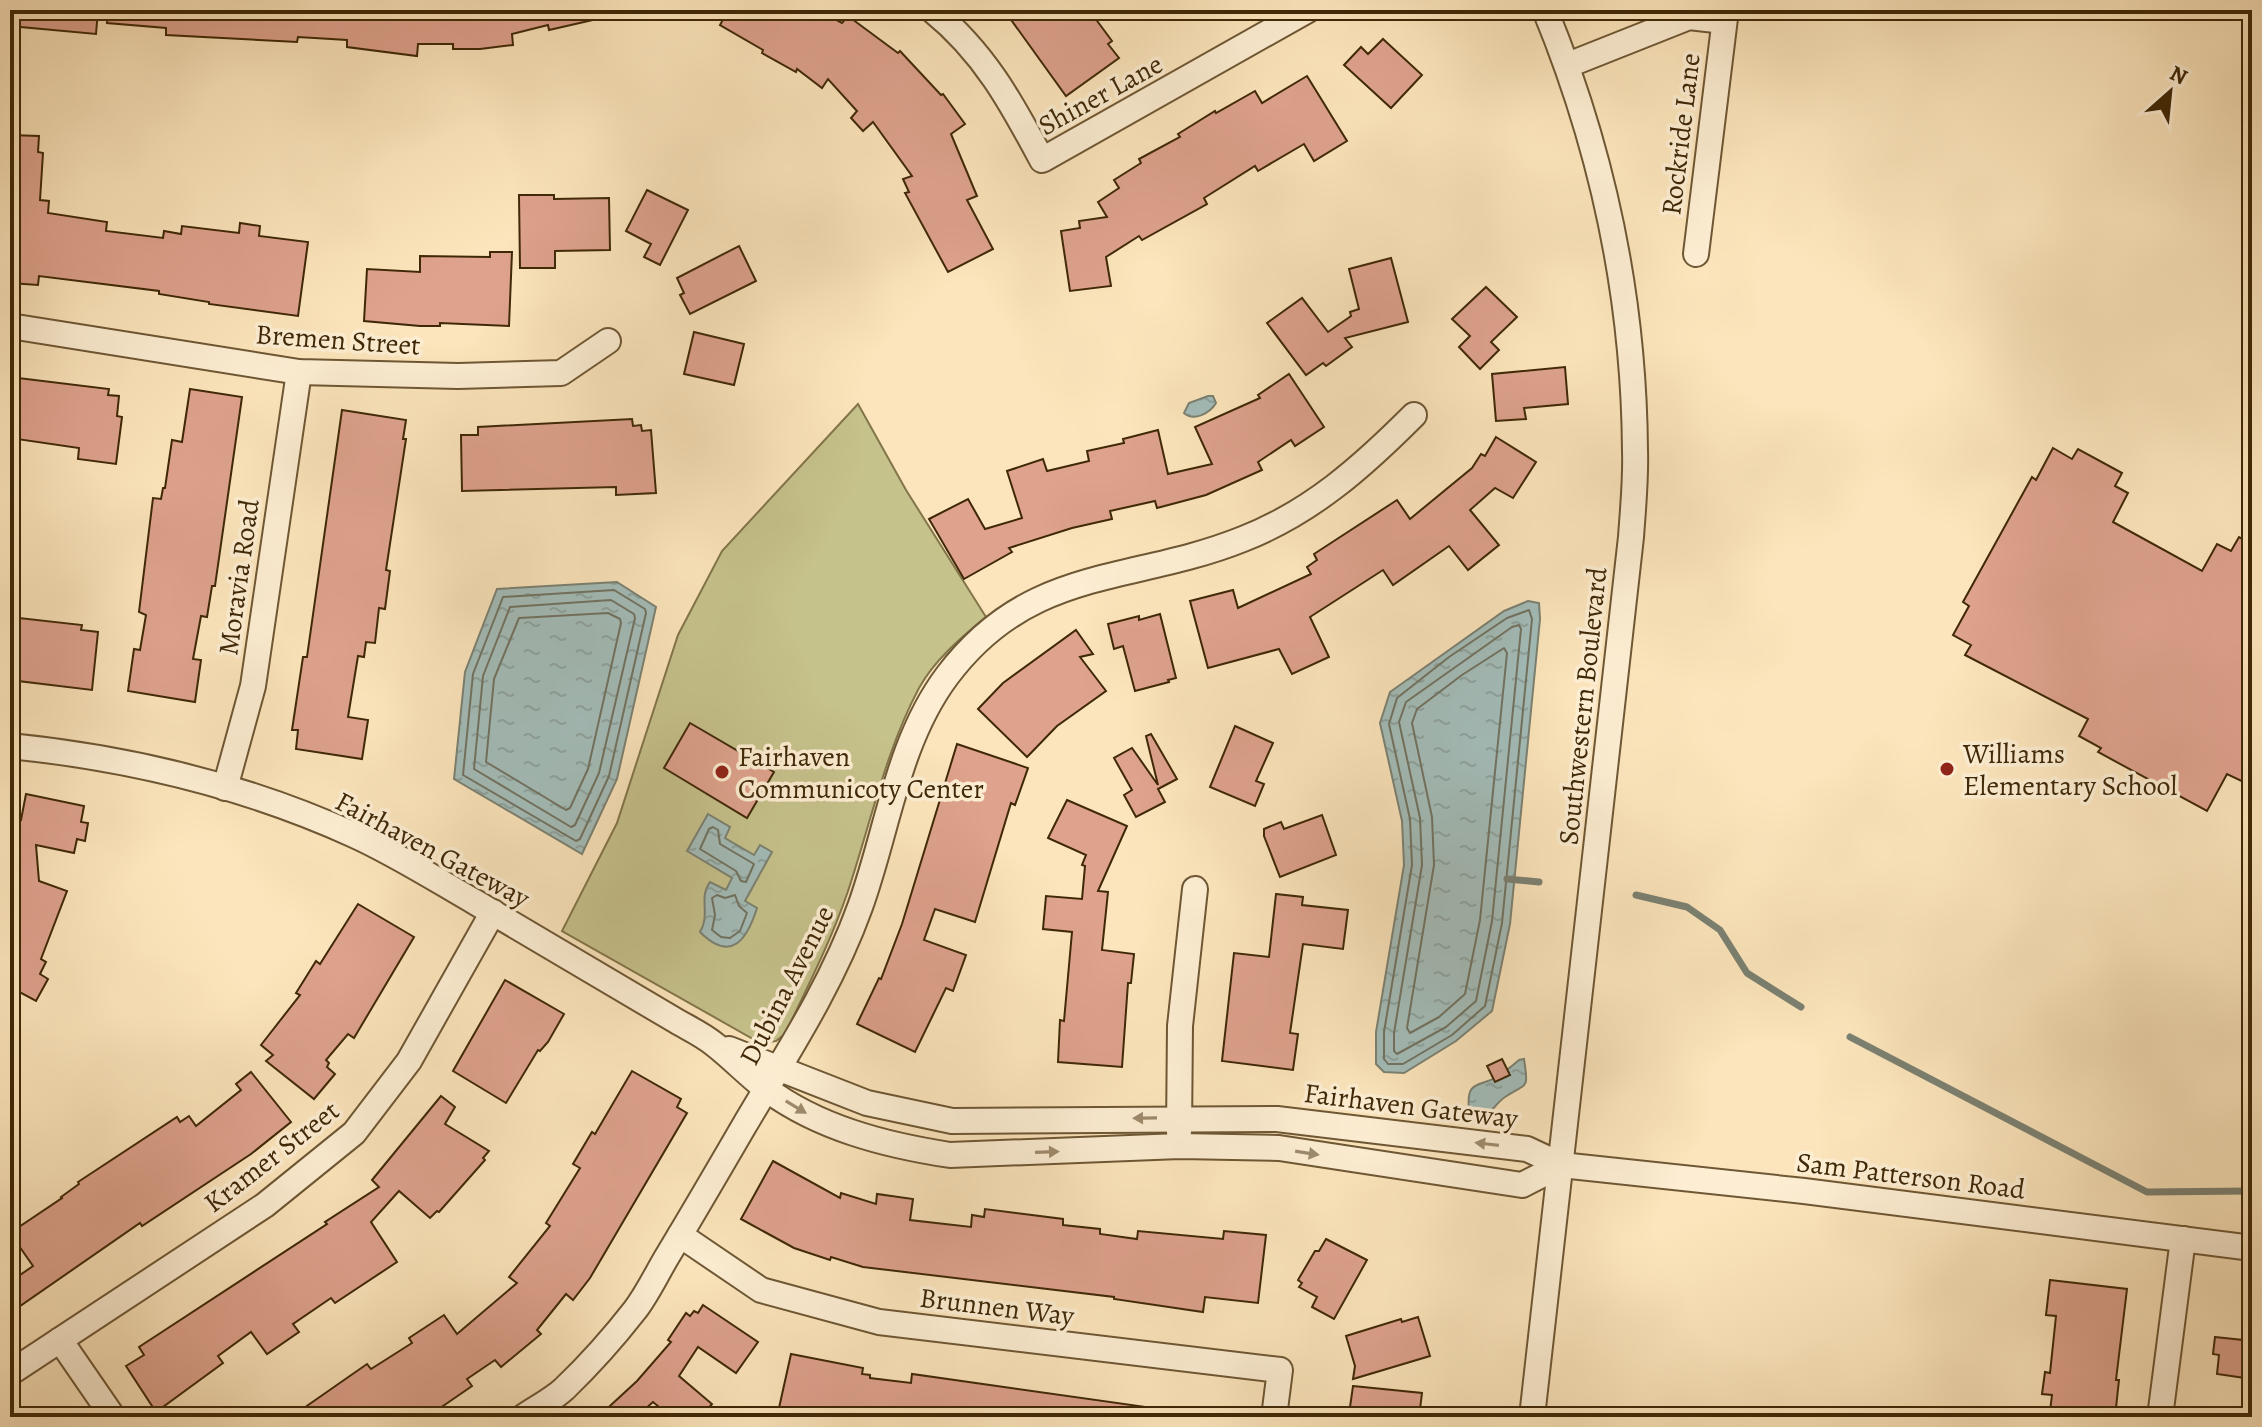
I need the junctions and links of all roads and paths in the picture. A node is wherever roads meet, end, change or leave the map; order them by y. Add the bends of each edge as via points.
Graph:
1 (932, 10) edge
2 (1308, 10) edge
3 (1545, 10) edge
4 (1725, 15) edge
5 (1568, 65) junction
6 (1696, 254) dead end
7 (10, 326) edge
8 (608, 341) dead end
9 (299, 372) junction
10 (1414, 415) dead end
11 (10, 746) edge
12 (225, 788) junction
13 (1195, 889) dead end
14 (493, 912) junction
15 (772, 1078) junction
16 (1178, 1117) junction
17 (1180, 1146) junction
18 (1561, 1165) junction
19 (680, 1235) junction
20 (2183, 1239) junction
21 (2252, 1248) edge
22 (60, 1340) junction
23 (10, 1373) edge
24 (113, 1417) edge
25 (523, 1417) edge
26 (1274, 1417) edge
27 (1532, 1417) edge
28 (2160, 1417) edge

1 - 2 street, Shiner Lane via 991,70 1042,160
3 - 5 street, Southwestern Boulevard
4 - 5 street, Rockride Lane via 1689,17
4 - 6 street, Rockride Lane
5 - 18 street, Southwestern Boulevard via 1621,269 1636,454 1630,552
7 - 9 street, Bremen Street
8 - 9 street, Bremen Street via 561,373
9 - 12 street, Moravia Road via 253,686
10 - 15 street, Dubina Avenue via 1336,488 1276,524 1220,548 1056,591 1008,617 967,652 918,725 850,934 823,993
11 - 12 street, Fairhaven Gateway via 155,767
12 - 14 street, Fairhaven Gateway via 353,835
13 - 16 street via 1180,1026
14 - 15 street, Fairhaven Gateway
14 - 22 street, Kramer Street via 409,1061 354,1133 265,1205
16 -> 15 street, Fairhaven Gateway via 952,1121
15 -> 17 street, Fairhaven Gateway via 831,1126 912,1149 950,1155
15 - 19 street, Dubina Avenue
16 - 17 street
18 -> 16 street, Fairhaven Gateway via 1527,1149 1277,1119
17 -> 18 street, Fairhaven Gateway via 1279,1148 1522,1185
18 - 20 street, Sam Patterson Road
18 - 27 street, Southwestern Boulevard
19 - 25 street, Dubina Avenue via 636,1308 562,1391
19 - 26 street, Brunnen Way via 761,1290 879,1322 1280,1370
20 - 21 street, Sam Patterson Road
20 - 28 street
22 - 23 street, Kramer Street
22 - 24 street

